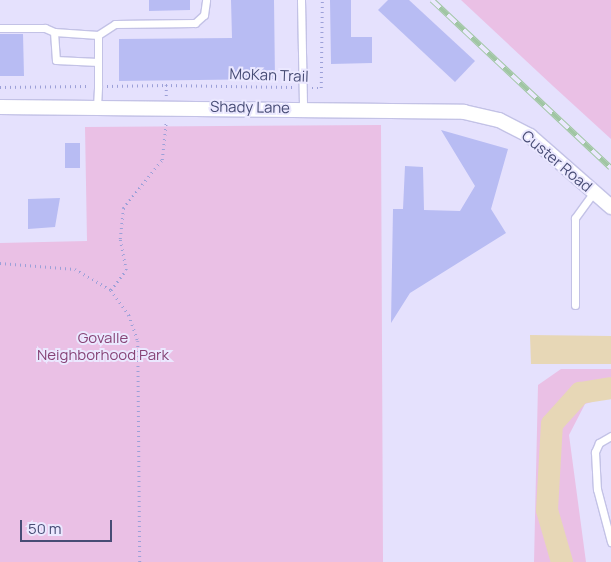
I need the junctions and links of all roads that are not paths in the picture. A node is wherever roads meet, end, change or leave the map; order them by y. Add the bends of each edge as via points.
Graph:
1 (206, 0) edge
2 (301, 0) edge
3 (0, 28) edge
4 (54, 32) junction
5 (98, 35) junction
6 (98, 62) junction
7 (0, 107) edge
8 (97, 107) junction
9 (302, 107) junction
10 (500, 120) joint
11 (594, 192) junction
12 (611, 208) edge
13 (575, 306) dead end
14 (611, 436) edge
15 (611, 542) edge

1 - 5 lane via 204,15 195,23 115,24
2 - 9 lane via 299,87
3 - 4 lane via 44,28
4 - 5 lane
4 - 6 lane via 56,60
5 - 6 lane
6 - 8 lane
7 - 8 street, Shady Lane
8 - 9 street, Shady Lane
9 - 10 street, Shady Lane via 442,109
10 - 11 street, Custer Road via 530,136
11 - 12 street, Custer Road
11 - 13 lane via 575,218
14 - 15 lane via 599,443 595,452 597,490

